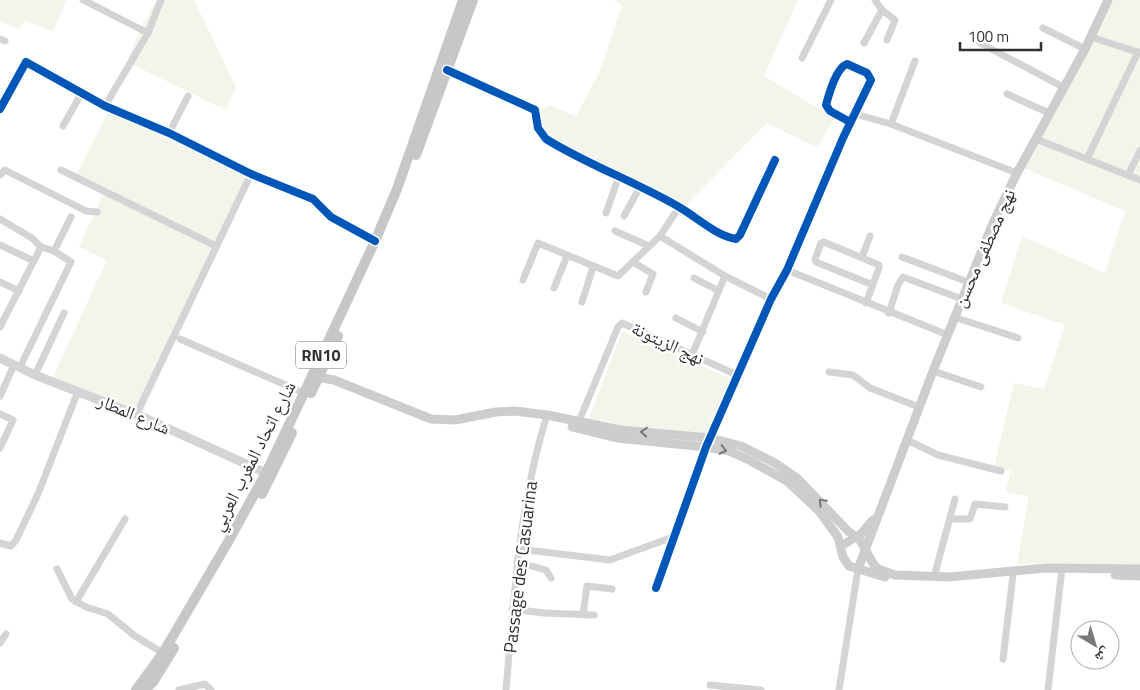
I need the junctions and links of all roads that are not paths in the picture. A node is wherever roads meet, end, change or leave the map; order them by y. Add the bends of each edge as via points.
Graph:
1 (83, 0) edge
2 (161, 0) edge
3 (463, 0) edge
4 (473, 0) edge
5 (831, 0) edge
6 (875, 0) edge
7 (1108, 0) edge
8 (93, 2) edge
9 (882, 10) junction
10 (1042, 28) dead end
11 (148, 33) junction
12 (1091, 37) junction
13 (887, 40) dead end
14 (864, 43) dead end
15 (980, 43) dead end
16 (1085, 49) junction
17 (1139, 53) edge
18 (802, 58) dead end
19 (915, 61) dead end
20 (447, 70) junction
21 (1063, 87) junction
22 (81, 94) junction
23 (1007, 94) dead end
24 (188, 96) dead end
25 (105, 106) junction
26 (0, 109) edge
27 (1049, 113) junction
28 (855, 114) junction
29 (850, 122) junction
30 (891, 124) junction
31 (63, 126) dead end
32 (169, 133) junction
33 (1036, 139) junction
34 (1140, 151) edge
35 (1087, 159) junction
36 (774, 160) dead end
37 (61, 170) dead end
38 (1017, 173) junction
39 (251, 174) junction
40 (0, 175) edge
41 (1128, 175) junction
42 (619, 176) junction
43 (1140, 180) edge
44 (640, 187) junction
45 (679, 207) junction
46 (97, 212) dead end
47 (606, 213) dead end
48 (71, 216) dead end
49 (624, 216) dead end
50 (0, 220) edge
51 (615, 232) dead end
52 (660, 236) junction
53 (870, 236) dead end
54 (375, 241) junction
55 (0, 245) edge
56 (216, 246) junction
57 (649, 246) junction
58 (41, 247) junction
59 (54, 251) junction
60 (567, 256) junction
61 (862, 257) junction
62 (902, 258) dead end
63 (34, 261) junction
64 (634, 262) junction
65 (593, 267) junction
66 (787, 270) junction
67 (725, 276) junction
68 (694, 278) dead end
69 (523, 280) dead end
70 (0, 282) edge
71 (968, 282) junction
72 (873, 285) junction
73 (554, 288) dead end
74 (19, 291) junction
75 (719, 291) junction
76 (646, 292) dead end
77 (771, 299) junction
78 (962, 299) junction
79 (582, 302) dead end
80 (866, 303) junction
81 (64, 313) dead end
82 (889, 313) junction
83 (954, 317) junction
84 (676, 318) dead end
85 (0, 327) edge
86 (703, 332) junction
87 (948, 335) junction
88 (1018, 338) dead end
89 (180, 339) dead end
90 (692, 355) junction
91 (0, 358) edge
92 (17, 366) junction
93 (320, 367) junction
94 (933, 371) junction
95 (829, 372) dead end
96 (36, 375) junction
97 (737, 375) junction
98 (315, 377) junction
99 (334, 380) junction
100 (981, 387) dead end
101 (78, 391) junction
102 (304, 393) junction
103 (0, 396) edge
104 (920, 407) junction
105 (0, 414) edge
106 (136, 415) junction
107 (544, 416) junction
108 (577, 425) junction
109 (907, 440) junction
110 (708, 442) junction
111 (0, 448) edge
112 (1001, 471) dead end
113 (266, 473) junction
114 (955, 499) dead end
115 (882, 505) junction
116 (1005, 507) dead end
117 (125, 519) dead end
118 (950, 519) junction
119 (856, 536) junction
120 (673, 537) junction
121 (0, 543) edge
122 (841, 546) junction
123 (519, 549) junction
124 (866, 552) junction
125 (518, 562) junction
126 (57, 569) dead end
127 (858, 569) junction
128 (1140, 570) edge
129 (1062, 571) junction
130 (1013, 575) junction
131 (1140, 576) edge
132 (934, 577) junction
133 (551, 578) dead end
134 (656, 588) dead end
135 (612, 589) dead end
136 (76, 602) junction
137 (512, 609) junction
138 (583, 614) junction
139 (594, 614) dead end
140 (6, 634) dead end
141 (0, 643) edge
142 (164, 653) junction
143 (1003, 659) dead end
144 (710, 685) dead end
145 (143, 689) edge
146 (179, 690) edge
147 (210, 690) edge
148 (506, 690) edge
149 (761, 690) edge
150 (839, 690) edge
151 (1048, 690) edge

1 - 8 street
2 - 11 street
3 - 54 main road, شارع اتحاد المغرب العربي / RN10 via 397,189
4 - 20 main road, شارع اتحاد المغرب العربي / RN10
5 - 18 street
6 - 9 street
7 - 12 main road, نهج مصطفى محسن
8 - 11 street
9 - 13 street via 895,20
9 - 14 street
10 - 16 street
11 - 25 street
12 - 16 main road, نهج مصطفى محسن
12 - 17 street
15 - 21 street
16 - 21 main road, نهج مصطفى محسن
17 - 35 street
19 - 30 street
20 - 42 street via 535,110 538,128 546,139
20 - 93 main road, شارع اتحاد المغرب العربي / RN10 via 380,244
21 - 27 main road, نهج مصطفى محسن
22 - 25 street
22 - 26 street via 26,62
22 - 31 street
23 - 27 street
24 - 32 street
25 - 32 street
27 - 33 main road, نهج مصطفى محسن
28 - 29 street
28 - 29 street via 871,77 867,72 844,64 826,105 830,111
28 - 30 street
29 - 66 street
30 - 38 street
32 - 39 street
33 - 35 street
33 - 38 main road, نهج مصطفى محسن
34 - 41 street
35 - 41 street
36 - 45 street via 737,238 718,232
37 - 56 street
38 - 71 main road, نهج مصطفى محسن
39 - 54 street via 313,199 334,219
39 - 56 street
40 - 46 street via 5,170 86,211
41 - 43 street
42 - 44 street
42 - 47 street
44 - 45 street
44 - 49 street
45 - 52 street
48 - 59 street
50 - 58 street via 32,238
51 - 57 street
52 - 57 street
52 - 67 street
53 - 61 street
54 - 93 main road, شارع اتحاد المغرب العربي / RN10
55 - 63 street
56 - 106 street
57 - 64 street
58 - 59 street
58 - 63 street
59 - 92 street via 71,263
60 - 65 street
60 - 69 street via 538,243
60 - 73 street
61 - 72 street via 879,266
61 - 72 street via 824,242 815,259
62 - 71 street
63 - 74 street
64 - 65 street via 618,276
64 - 76 street via 653,274
65 - 79 street
66 - 77 street
66 - 80 street
67 - 75 street
67 - 77 street
68 - 75 street
70 - 74 street
71 - 78 main road, نهج مصطفى محسن
72 - 80 street
74 - 85 street
75 - 86 street
77 - 97 street
78 - 82 street via 903,277
78 - 83 main road, نهج مصطفى محسن
80 - 82 street
81 - 96 street
82 - 87 street
83 - 87 main road, نهج مصطفى محسن
83 - 88 street
84 - 86 street
86 - 90 street
87 - 94 main road, نهج مصطفى محسن
89 - 102 street
90 - 97 street, نهج الزيتونة
90 - 108 street, نهج الزيتونة via 633,326 620,324
91 - 92 street, شارع المطار
92 - 96 street, شارع المطار
92 - 103 street
93 - 98 main road, شارع اتحاد المغرب العربي / RN10
93 - 99 main road
94 - 100 street
94 - 104 main road, نهج مصطفى محسن
95 - 104 street via 853,375 870,388
96 - 101 street, شارع المطار
97 - 110 street
98 - 99 main road
98 - 102 main road, شارع اتحاد المغرب العربي / RN10
98 - 145 main road, شارع اتحاد المغرب العربي / RN10 via 272,476 162,668
99 - 107 main road via 431,420 455,420 505,411
101 - 106 street, شارع المطار
101 - 121 street via 26,520 10,546
102 - 113 main road, شارع اتحاد المغرب العربي / RN10
104 - 109 main road, نهج مصطفى محسن
105 - 111 street via 13,420
106 - 113 street, شارع المطار
107 - 108 main road
107 - 123 street, Passage des Casuarina
108 - 110 main road via 617,438
109 - 112 street via 938,455
109 - 115 main road, نهج مصطفى محسن
119 -> 110 main road via 791,473 741,446
110 - 120 street
110 -> 122 main road via 787,481 819,511
113 - 142 main road, شارع اتحاد المغرب العربي / RN10
114 - 118 street
115 - 119 main road, نهج مصطفى محسن via 870,526
115 - 124 main road, نهج مصطفى محسن
116 - 118 street via 975,504 970,519
117 - 136 street
118 - 132 street
119 - 122 main road, نهج مصطفى محسن
119 - 124 main road
120 - 123 street via 610,560
120 - 134 street
122 - 127 main road via 846,562
123 - 125 street, Passage des Casuarina
124 - 127 main road, نهج مصطفى محسن
124 - 132 main road via 883,572
125 - 133 street via 546,570
125 - 137 street, Passage des Casuarina
126 - 136 street via 69,596
127 - 130 main road via 894,579 922,581
127 - 150 street
128 - 129 main road
129 - 130 main road
129 - 131 main road
129 - 132 main road
129 - 151 street
130 - 143 street
135 - 138 street via 588,586
136 - 142 street via 108,614
137 - 138 street
137 - 148 street, Passage des Casuarina
138 - 139 street
140 - 141 street
142 - 145 main road, شارع اتحاد المغرب العربي / RN10
144 - 149 street
146 - 147 street via 204,684

